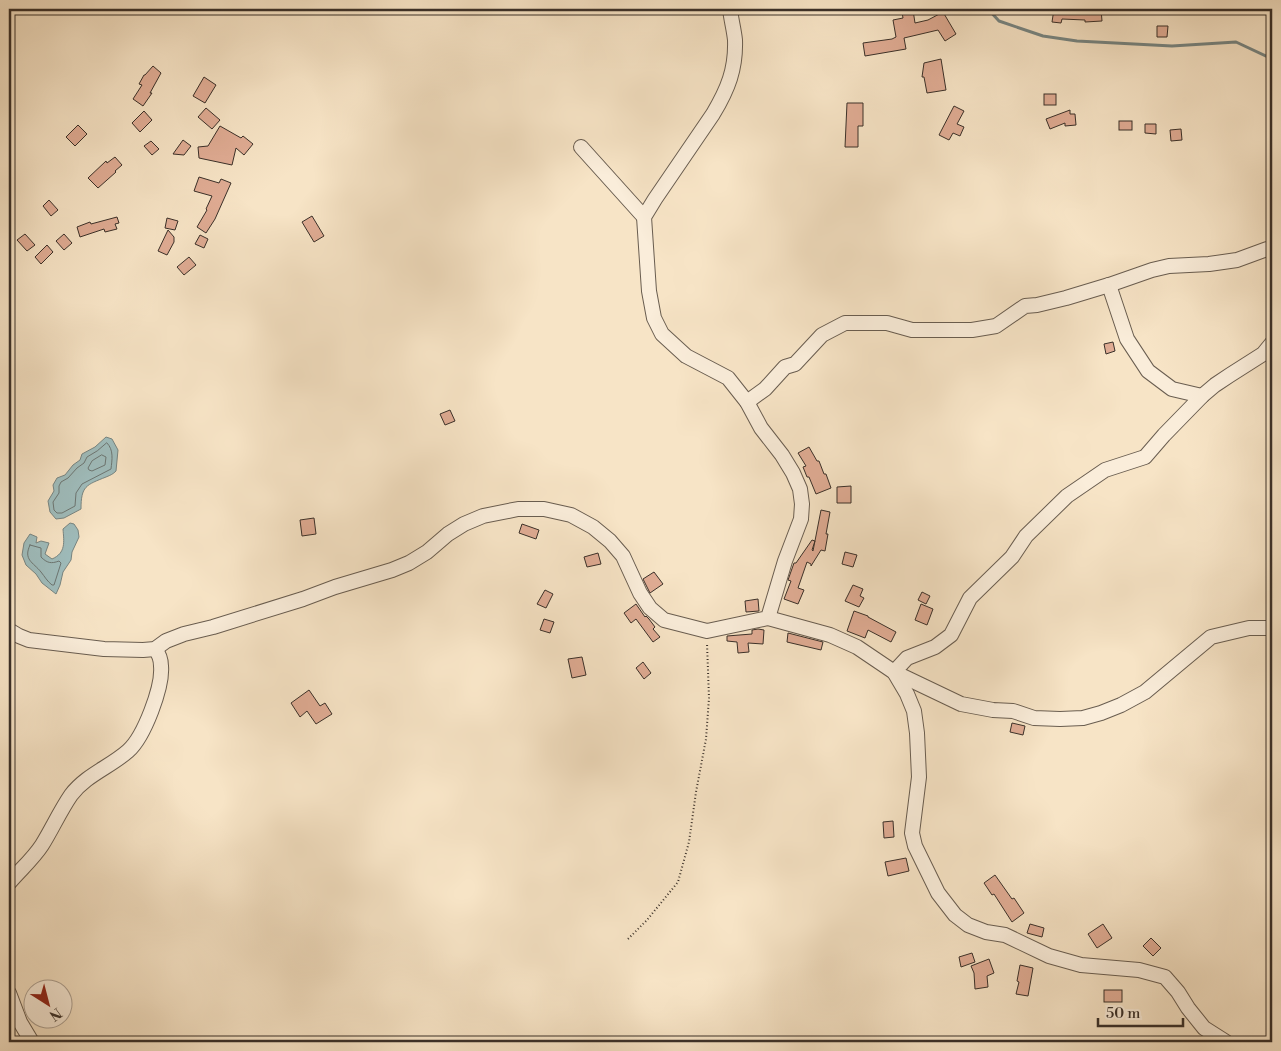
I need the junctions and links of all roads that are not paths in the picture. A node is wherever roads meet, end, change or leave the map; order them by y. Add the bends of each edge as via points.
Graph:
1 (730, 9) edge
2 (581, 147) dead end
3 (644, 217) junction
4 (1267, 249) dead end
5 (1110, 285) junction
6 (1272, 343) edge
7 (1202, 396) junction
8 (748, 402) junction
9 (768, 618) junction
10 (1272, 628) edge
11 (9, 630) edge
12 (155, 648) junction
13 (894, 672) junction
14 (9, 882) edge
15 (9, 993) edge
16 (32, 1042) edge
17 (1226, 1042) edge

1 - 3 street via 735,38 731,78 713,114
2 - 3 street
3 - 8 street via 649,291 654,318 662,334 686,356 728,378
4 - 5 street via 1237,260 1169,266
5 - 7 street via 1127,338 1148,371 1172,389
5 - 8 street via 1025,306 996,326 972,330 912,330 887,324 845,323 822,335 795,364 785,367
6 - 7 street via 1263,354
7 - 13 street via 1145,457 1105,470 1067,496 970,598 951,635 935,647 907,658
8 - 9 street via 761,428 793,473 802,504
9 - 12 street via 707,631 664,620 650,608 610,540 593,527 571,515 544,509 518,509 483,516 464,524 427,552 392,570 213,628 184,634
9 - 13 street via 830,635 857,647
10 - 13 street via 1249,628 1211,637 1145,692 1121,705 1083,718 1034,718 1013,710 961,704
11 - 12 street via 29,640 104,649
12 - 14 street via 162,668 159,687 138,739 120,758 82,782 41,847
13 - 17 street via 914,710 916,725 919,777 912,833 915,846 938,893 956,915 968,925 1004,935 1048,956 1081,965 1139,970 1165,977 1204,1028
15 - 16 street

